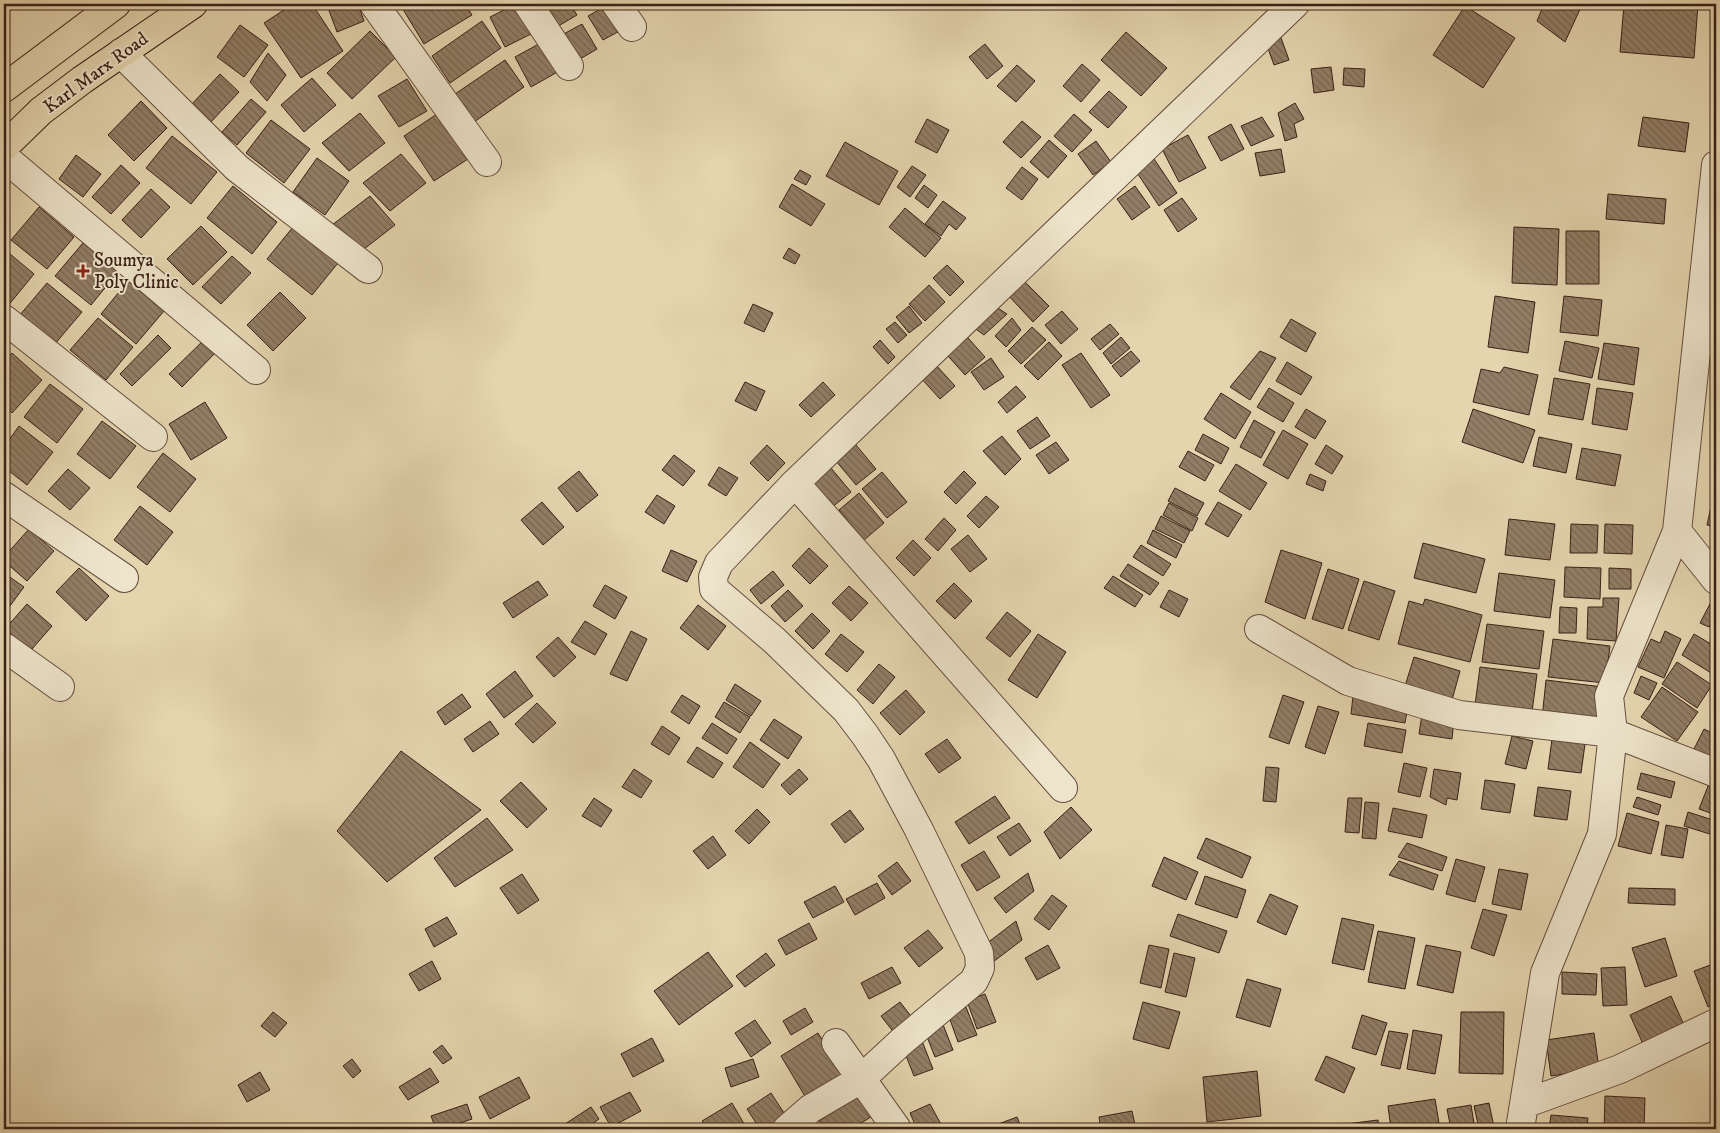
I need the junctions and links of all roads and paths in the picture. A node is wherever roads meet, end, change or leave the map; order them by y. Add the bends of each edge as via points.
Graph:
1 (116, 4) edge
2 (193, 4) edge
3 (374, 4) edge
4 (528, 4) edge
5 (616, 4) edge
6 (1295, 4) edge
7 (632, 27) dead end
8 (121, 53) junction
9 (569, 66) dead end
10 (4, 88) edge
11 (4, 147) edge
12 (4, 157) edge
13 (487, 162) dead end
14 (1716, 165) edge
15 (368, 269) dead end
16 (4, 319) edge
17 (256, 370) dead end
18 (153, 437) dead end
19 (795, 483) junction
20 (4, 496) edge
21 (1677, 530) junction
22 (124, 578) dead end
23 (1716, 580) edge
24 (1259, 629) dead end
25 (4, 647) edge
26 (60, 687) dead end
27 (1613, 733) junction
28 (1716, 773) edge
29 (1063, 788) dead end
30 (1716, 1023) edge
31 (836, 1043) dead end
32 (861, 1079) junction
33 (1522, 1116) edge
34 (787, 1129) edge
35 (897, 1129) edge

1 - 10 main road
2 - 8 main road, Karl Marx Road
3 - 13 street
4 - 9 street
5 - 7 street
6 - 19 street
8 - 11 main road, Karl Marx Road via 41,111
8 - 15 street via 237,168
12 - 17 street
14 - 21 street
16 - 18 street
19 - 29 street
19 - 32 street via 719,562 713,577 714,589 775,641 846,710 866,735 918,828 979,953 980,968 974,981
20 - 22 street
21 - 23 street
21 - 27 street via 1609,696
24 - 27 street via 1348,681 1459,715
25 - 26 street
27 - 28 street
27 - 33 street via 1602,834 1545,972
30 - 33 street
31 - 32 street
32 - 34 street via 810,1109
32 - 35 street

